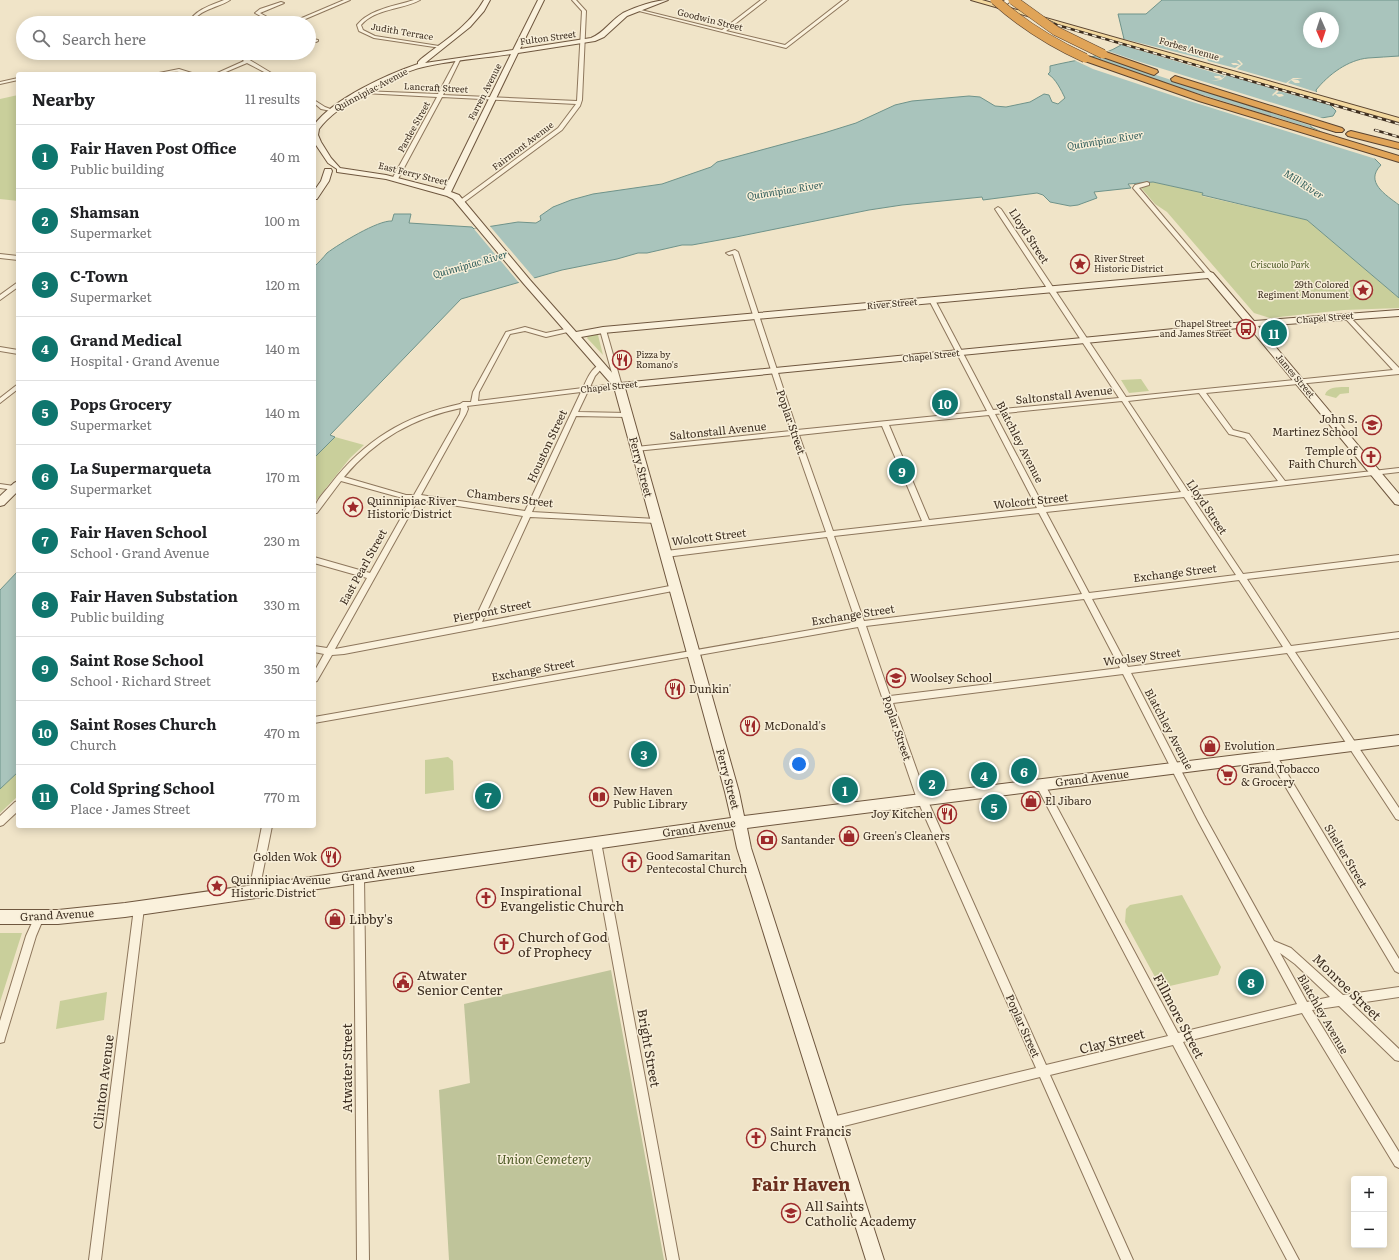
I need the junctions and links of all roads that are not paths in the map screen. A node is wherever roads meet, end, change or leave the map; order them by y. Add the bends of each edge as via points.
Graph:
1 (228, 0) edge
2 (348, 0) edge
3 (418, 0) edge
4 (487, 0) edge
5 (542, 0) edge
6 (574, 0) edge
7 (665, 0) edge
8 (764, 0) edge
9 (846, 0) edge
10 (974, 0) edge
11 (995, 0) edge
12 (1009, 0) edge
13 (1013, 0) edge
14 (282, 3) dead end
15 (1000, 7) junction
16 (637, 10) junction
17 (196, 16) edge
18 (261, 16) edge
19 (309, 16) edge
20 (723, 31) junction
21 (583, 42) junction
22 (439, 46) junction
23 (516, 52) junction
24 (246, 60) joint
25 (458, 60) junction
26 (422, 66) junction
27 (168, 72) edge
28 (186, 72) edge
29 (221, 72) edge
30 (267, 72) edge
31 (16, 79) edge
32 (0, 83) edge
33 (364, 92) junction
34 (440, 96) junction
35 (492, 99) junction
36 (316, 103) edge
37 (579, 103) junction
38 (332, 110) junction
39 (1399, 120) edge
40 (316, 128) edge
41 (1296, 129) junction
42 (316, 140) edge
43 (1399, 147) edge
44 (1399, 159) edge
45 (1399, 163) edge
46 (334, 170) junction
47 (395, 179) junction
48 (1147, 184) dead end
49 (446, 192) junction
50 (316, 194) edge
51 (461, 202) junction
52 (998, 209) dead end
53 (503, 253) joint
54 (729, 253) dead end
55 (0, 256) edge
56 (16, 258) edge
57 (1210, 275) junction
58 (16, 286) edge
59 (1051, 290) junction
60 (0, 298) edge
61 (932, 300) junction
62 (1399, 313) edge
63 (756, 316) junction
64 (1346, 316) junction
65 (1253, 325) junction
66 (603, 330) junction
67 (572, 332) junction
68 (1085, 341) junction
69 (0, 349) edge
70 (16, 352) edge
71 (960, 353) junction
72 (601, 366) junction
73 (774, 371) junction
74 (1399, 371) edge
75 (1299, 381) junction
76 (619, 386) junction
77 (16, 388) edge
78 (585, 390) junction
79 (1201, 391) junction
80 (1123, 399) junction
81 (0, 401) edge
82 (474, 402) junction
83 (464, 404) junction
84 (992, 413) junction
85 (573, 414) junction
86 (627, 415) junction
87 (885, 424) junction
88 (794, 433) junction
89 (636, 449) junction
90 (1399, 470) edge
91 (1375, 473) junction
92 (340, 478) junction
93 (1283, 483) junction
94 (0, 486) edge
95 (16, 486) edge
96 (1186, 494) junction
97 (416, 498) junction
98 (1399, 501) edge
99 (0, 502) edge
100 (316, 508) edge
101 (1042, 511) junction
102 (528, 514) junction
103 (656, 520) junction
104 (926, 523) junction
105 (830, 534) junction
106 (666, 554) junction
107 (1399, 558) edge
108 (316, 561) edge
109 (372, 576) junction
110 (1241, 576) junction
111 (675, 588) junction
112 (1086, 596) junction
113 (861, 624) junction
114 (476, 626) junction
115 (1399, 635) edge
116 (316, 649) edge
117 (1288, 649) junction
118 (330, 652) junction
119 (693, 653) junction
120 (1125, 671) junction
121 (316, 676) edge
122 (887, 700) junction
123 (316, 720) edge
124 (1399, 740) edge
125 (1352, 746) junction
126 (1272, 756) junction
127 (1176, 768) junction
128 (1040, 784) junction
129 (922, 799) junction
130 (16, 807) edge
131 (1399, 816) edge
132 (0, 822) edge
133 (738, 823) junction
134 (267, 828) edge
135 (596, 842) junction
136 (359, 876) junction
137 (254, 891) junction
138 (139, 908) junction
139 (0, 917) edge
140 (39, 917) junction
141 (1271, 945) junction
142 (1399, 968) edge
143 (1399, 992) edge
144 (1342, 1001) junction
145 (1304, 1008) junction
146 (0, 1038) edge
147 (1176, 1039) junction
148 (1399, 1056) edge
149 (1044, 1072) junction
150 (832, 1123) junction
151 (1399, 1162) edge
152 (96, 1260) edge
153 (363, 1260) edge
154 (673, 1260) edge
155 (875, 1260) edge
156 (1128, 1260) edge
157 (1293, 1260) edge

1 - 17 street via 209,7
2 - 19 street
3 - 22 street, Judith Terrace via 371,15 359,25 361,31 374,37
4 - 22 main road, Quinnipiac Avenue via 470,24
5 - 23 main road, Farren Avenue
6 - 21 street via 584,11
7 - 16 main road, Fulton Street
8 - 20 street
9 - 20 street, Goodwin Street via 786,48
10 - 15 main road, Forbes Avenue
11 - 41 highway, bridge via 1024,25 1076,54 1129,75
12 - 15 main road
13 - 43 highway, bridge via 1049,27 1103,54 1140,68
14 - 18 street via 261,10 257,14
15 - 39 main road, Forbes Avenue
16 - 20 street, Goodwin Street
16 - 21 main road, Fulton Street via 622,18 602,36
21 - 23 main road, Fulton Street
21 - 37 street
22 - 26 main road, Quinnipiac Avenue via 422,62
23 - 25 main road, Fulton Street
23 - 35 main road, Farren Avenue
24 - 29 street
24 - 30 street
25 - 26 main road, Fulton Street
25 - 34 street, Pardee Street
26 - 33 main road, Quinnipiac Avenue via 402,72
27 - 28 street
31 - 32 street
33 - 34 street, Lancraft Street
33 - 38 main road, Quinnipiac Avenue
34 - 35 street, Lancraft Street
34 - 47 street, Pardee Street
35 - 37 street, Lancraft Street
35 - 49 main road, Farren Avenue
36 - 38 street
37 - 51 street, Fairmont Avenue via 560,128
38 - 40 main road, Quinnipiac Avenue
41 - 44 highway
41 - 45 highway
42 - 46 main road, Quinnipiac Avenue
46 - 47 main road, East Ferry Street
46 - 50 main road
47 - 49 main road, East Ferry Street
48 - 57 street, James Street via 1136,188
49 - 51 main road, East Ferry Street
51 - 53 main road, East Ferry Street
52 - 59 street, Lloyd Street
53 - 67 main road, Ferry Street
54 - 63 street, Poplar Street via 735,252
55 - 56 street
57 - 59 main road, River Street
57 - 65 main road, James Street
58 - 60 street
59 - 61 main road, River Street
59 - 68 street, Lloyd Street
61 - 63 main road, River Street
61 - 71 street, Blatchley Avenue
62 - 64 main road, Chapel Street
63 - 66 main road, River Street
63 - 73 street, Poplar Street
64 - 65 main road, Chapel Street
64 - 74 street
65 - 68 main road, Chapel Street
65 - 75 main road, James Street
66 - 67 main road, River Street
66 - 76 street, Ferry Street
67 - 72 main road, Ferry Street
67 - 82 street via 546,335 525,329 508,333 476,392
68 - 71 main road, Chapel Street
68 - 80 street, Lloyd Street
69 - 70 street
71 - 73 main road, Chapel Street
71 - 84 street, Blatchley Avenue
72 - 76 main road, Ferry Street
72 - 78 street, Houston Street via 592,375
73 - 76 main road, Chapel Street
73 - 88 street, Poplar Street
74 - 75 street, Saltonstall Avenue
75 - 79 street, Saltonstall Avenue
75 - 91 main road, James Street
76 - 78 street, Chapel Street
76 - 86 main road, Ferry Street
77 - 81 street
78 - 82 street, Chapel Street
78 - 85 street, Houston Street
79 - 80 street, Saltonstall Avenue
79 - 93 street via 1231,432 1247,436
80 - 84 street, Saltonstall Avenue
80 - 96 street, Lloyd Street
82 - 83 street, Chapel Street
83 - 92 street, Chapel Street via 420,417 389,432 364,451
83 - 97 street, East Pearl Street via 463,414
84 - 87 street, Saltonstall Avenue
84 - 101 street, Blatchley Avenue
85 - 86 street
85 - 102 street, Houston Street
86 - 89 main road, Ferry Street
87 - 88 street, Saltonstall Avenue
87 - 104 street
88 - 89 street, Saltonstall Avenue
88 - 105 street, Poplar Street
89 - 103 main road, Ferry Street
90 - 91 street, Wolcott Street
91 - 93 street, Wolcott Street
91 - 98 main road, James Street
92 - 97 street, Chambers Street
92 - 100 street, Chapel Street
93 - 96 street, Wolcott Street
94 - 95 street
95 - 99 main road
96 - 101 street, Wolcott Street
96 - 110 street, Lloyd Street
97 - 102 street, Chambers Street
97 - 109 street, East Pearl Street
101 - 104 street, Wolcott Street
101 - 112 street, Blatchley Avenue
102 - 103 street, Chambers Street
102 - 114 street, Houston Street
103 - 106 main road, Ferry Street
104 - 105 street, Wolcott Street
105 - 106 street, Wolcott Street
105 - 113 street, Poplar Street
106 - 111 main road, Ferry Street
107 - 110 street, Exchange Street
108 - 109 street
109 - 118 street, East Pearl Street
110 - 112 street, Exchange Street
110 - 117 street, Lloyd Street
111 - 114 street, Pierpont Street
111 - 119 main road, Ferry Street
112 - 113 street, Exchange Street
112 - 120 street, Blatchley Avenue
113 - 119 street, Exchange Street
113 - 122 street, Poplar Street
114 - 118 street, Pierpont Street
115 - 117 street, Woolsey Street
116 - 118 street, Pierpont Street
117 - 120 street, Woolsey Street
117 - 125 street, Lloyd Street
118 - 121 street, East Pearl Street
119 - 123 street, Exchange Street
119 - 133 main road, Ferry Street via 732,792
120 - 122 street, Woolsey Street
120 - 127 street, Blatchley Avenue
122 - 129 street, Poplar Street
124 - 125 main road, Grand Avenue
125 - 126 main road, Grand Avenue
125 - 131 street, Lloyd Street
126 - 127 main road, Grand Avenue
126 - 142 street, Shelter Street
127 - 128 main road, Grand Avenue
127 - 141 street, Blatchley Avenue
128 - 129 main road, Grand Avenue
128 - 147 street, Fillmore Street
129 - 133 main road, Grand Avenue
129 - 149 street, Poplar Street
130 - 132 street
133 - 135 main road, Grand Avenue
133 - 150 main road, Ferry Street
134 - 137 street
135 - 136 main road, Grand Avenue
135 - 154 street, Bright Street
136 - 137 main road, Grand Avenue
136 - 153 street, Atwater Street
137 - 138 main road, Grand Avenue
138 - 140 main road, Grand Avenue
138 - 152 street, Clinton Avenue
139 - 140 main road, Grand Avenue
140 - 146 street
141 - 144 street, Monroe Street via 1287,950
141 - 145 street, Blatchley Avenue
143 - 144 street, Clay Street
144 - 145 street, Clay Street
144 - 148 street, Monroe Street
145 - 147 street, Clay Street
145 - 151 street, Blatchley Avenue
147 - 149 street, Clay Street
147 - 157 street, Fillmore Street
149 - 150 street, Clay Street
149 - 156 street, Poplar Street
150 - 155 main road, Ferry Street

